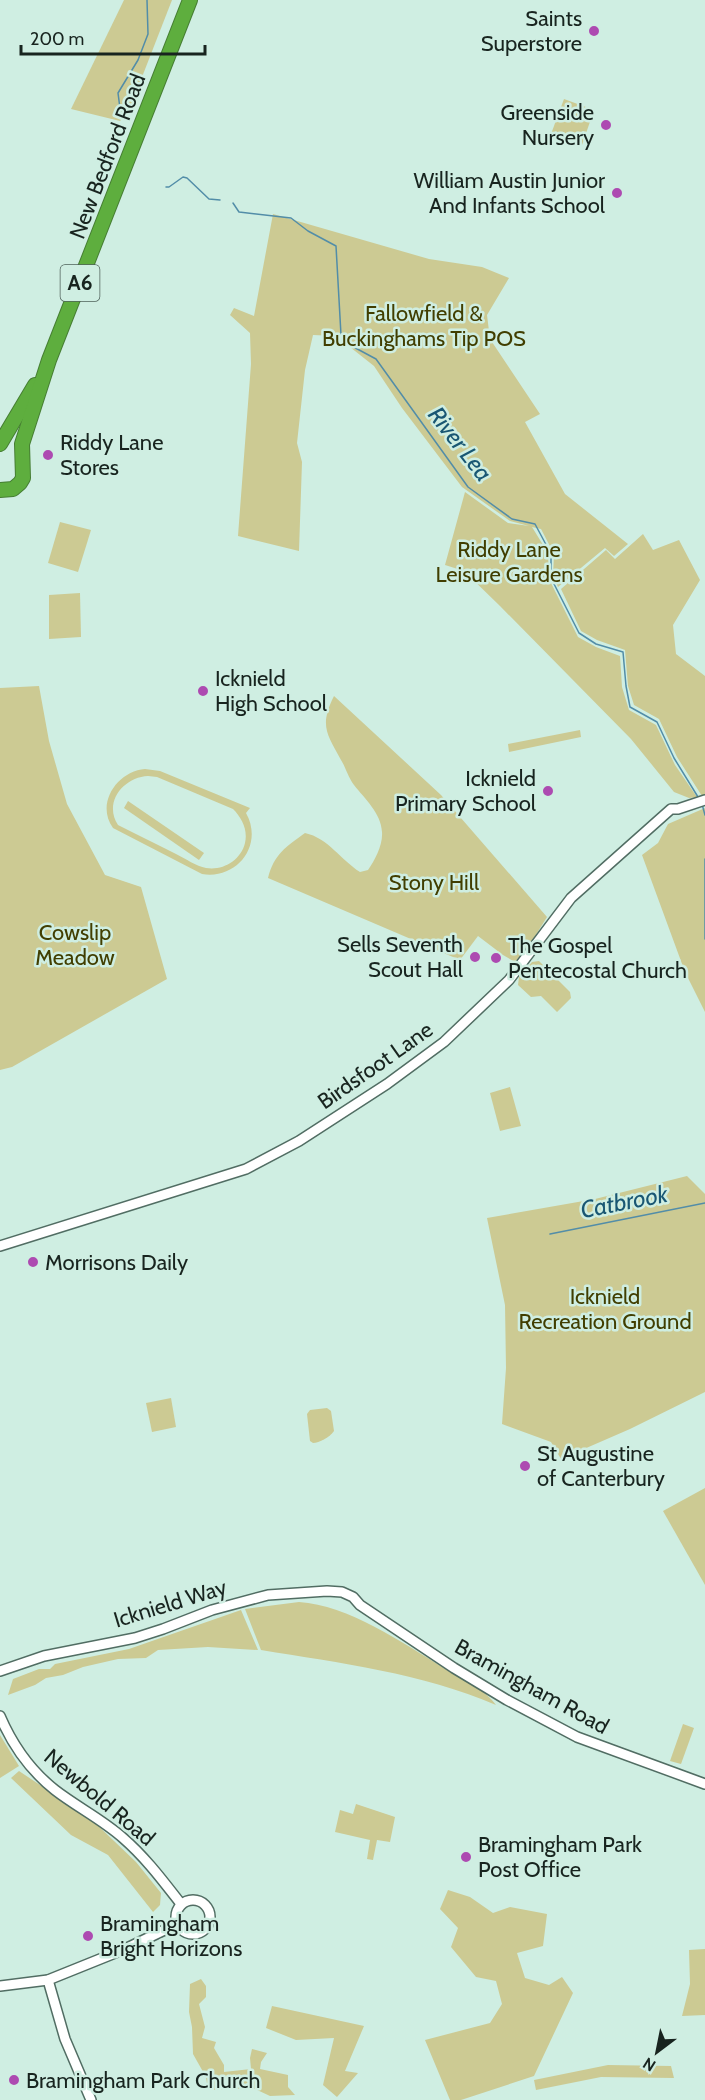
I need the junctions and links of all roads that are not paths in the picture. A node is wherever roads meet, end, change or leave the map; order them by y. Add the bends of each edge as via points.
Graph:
1 (190, 0) edge
2 (49, 360) junction
3 (0, 444) edge
4 (0, 452) edge
5 (22, 463) junction
6 (4, 491) edge
7 (0, 503) edge
8 (701, 801) edge
9 (0, 1246) edge
10 (353, 1597) joint
11 (0, 1671) edge
12 (0, 1716) edge
13 (705, 1784) edge
14 (181, 1904) junction
15 (177, 1924) junction
16 (48, 1980) junction
17 (0, 1986) edge
18 (91, 2100) edge

1 - 2 highway, New Bedford Road / A6
2 - 3 highway, New Bedford Road / A6
2 - 5 highway, New Bedford Road / A6 via 22,444
4 - 5 highway via 15,454
5 - 6 highway, A6 via 23,478 17,487
6 - 7 highway, A6
8 - 9 street, Birdsfoot Lane via 671,809 577,893 510,980 444,1042 299,1141 225,1177
10 - 11 street, Icknield Way via 345,1592 327,1591 268,1595 135,1638 44,1656
10 - 13 street, Bramingham Road via 507,1700 596,1745
12 - 14 street, Newbold Road via 25,1759 54,1789 122,1836
14 - 15 street via 176,1913
14 - 15 street via 200,1901 208,1908 210,1922 195,1934 184,1932
15 - 16 street
16 - 17 street
16 - 18 street via 65,2039

